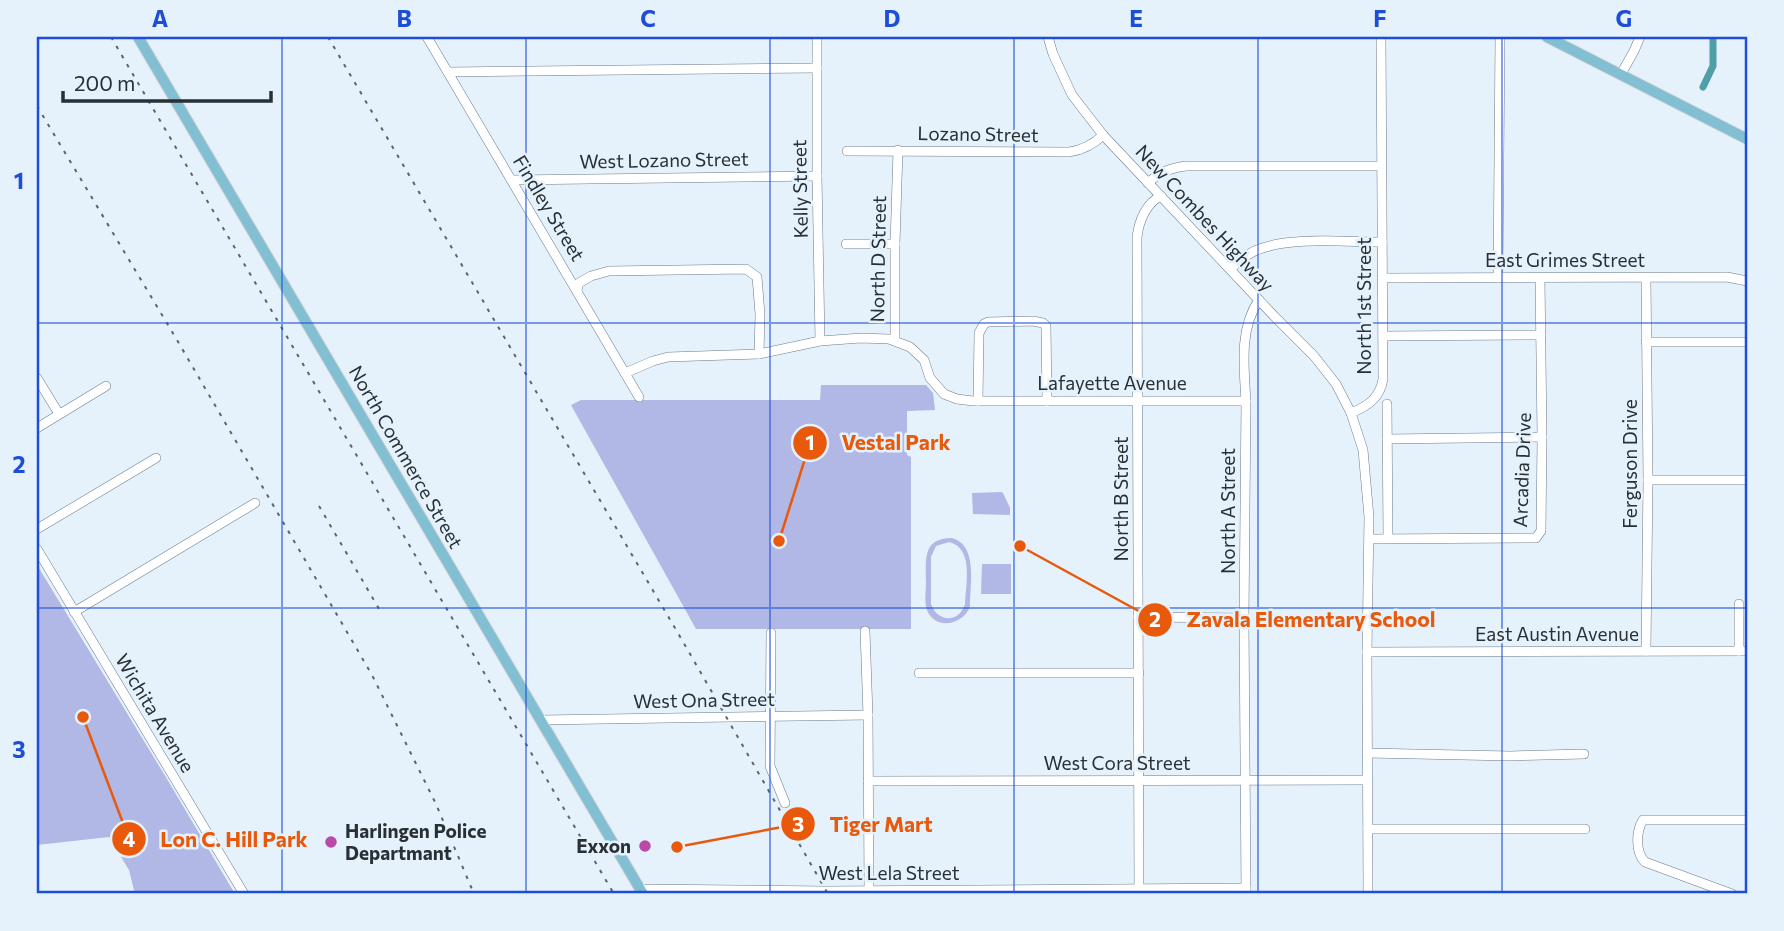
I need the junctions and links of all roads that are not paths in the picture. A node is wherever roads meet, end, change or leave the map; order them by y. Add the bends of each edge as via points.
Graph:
1 (138, 37) edge
2 (427, 37) edge
3 (817, 37) edge
4 (1048, 37) edge
5 (1381, 37) edge
6 (1500, 37) edge
7 (1547, 37) edge
8 (1640, 37) edge
9 (817, 68) junction
10 (448, 72) junction
11 (1621, 74) junction
12 (1103, 135) junction
13 (1747, 139) edge
14 (847, 150) dead end
15 (898, 150) junction
16 (1381, 166) junction
17 (817, 176) junction
18 (512, 180) junction
19 (1148, 183) junction
20 (1161, 196) junction
21 (1382, 242) junction
22 (846, 244) dead end
23 (895, 244) junction
24 (1230, 269) junction
25 (1382, 278) junction
26 (1498, 278) junction
27 (1540, 278) junction
28 (1646, 278) junction
29 (1747, 281) edge
30 (577, 290) junction
31 (1259, 300) junction
32 (1541, 335) junction
33 (1383, 336) junction
34 (820, 341) junction
35 (895, 341) junction
36 (1646, 342) junction
37 (1744, 342) dead end
38 (759, 355) junction
39 (625, 373) junction
40 (37, 378) edge
41 (106, 386) dead end
42 (639, 397) dead end
43 (978, 401) junction
44 (1047, 401) junction
45 (1138, 401) junction
46 (1246, 401) junction
47 (1387, 404) dead end
48 (59, 414) junction
49 (1351, 414) junction
50 (37, 428) edge
51 (1542, 437) junction
52 (1387, 439) junction
53 (156, 458) dead end
54 (1648, 480) junction
55 (1747, 480) edge
56 (255, 503) dead end
57 (37, 529) edge
58 (1369, 538) junction
59 (1388, 538) junction
60 (37, 549) edge
61 (1739, 604) dead end
62 (74, 611) junction
63 (1138, 617) junction
64 (1244, 618) junction
65 (865, 631) dead end
66 (771, 634) dead end
67 (1646, 651) junction
68 (1743, 651) edge
69 (1367, 652) junction
70 (919, 673) dead end
71 (1139, 673) junction
72 (868, 715) junction
73 (772, 716) junction
74 (541, 720) junction
75 (1367, 753) junction
76 (1584, 754) dead end
77 (1139, 780) junction
78 (1246, 780) junction
79 (1367, 780) junction
80 (868, 781) junction
81 (785, 803) dead end
82 (1747, 820) edge
83 (1368, 829) junction
84 (1585, 829) dead end
85 (869, 891) junction
86 (1139, 891) edge
87 (1246, 891) edge
88 (641, 892) edge
89 (1027, 892) edge
90 (244, 894) edge
91 (1368, 894) edge
92 (1732, 894) edge

1 - 74 main road, North Commerce Street
2 - 10 street, Findley Street
3 - 9 street, Kelly Street
4 - 12 street, New Combes Highway via 1072,95
5 - 16 street, North 1st Street
6 - 26 street
7 - 11 main road
8 - 11 street
9 - 10 street
9 - 17 street, Kelly Street
10 - 18 street, Findley Street
11 - 13 main road
12 - 15 street, Lozano Street via 1085,149 1069,152
12 - 19 street, New Combes Highway
14 - 15 street, Lozano Street
15 - 23 street, North D Street
16 - 19 street via 1186,166 1168,169
16 - 21 street, North 1st Street
17 - 18 street, West Lozano Street
17 - 34 street, Kelly Street
18 - 30 street, Findley Street
19 - 20 street, New Combes Highway
20 - 24 street, New Combes Highway
20 - 45 street, North B Street via 1144,212 1138,227
21 - 24 street via 1288,242 1257,250
21 - 25 street, North 1st Street
22 - 23 street
23 - 35 street, North D Street
24 - 31 street, New Combes Highway
25 - 26 street, East Grimes Street
25 - 33 street, North 1st Street
26 - 27 street, East Grimes Street
27 - 28 street, East Grimes Street
27 - 32 street, Arcadia Drive
28 - 29 street, East Grimes Street
28 - 36 street, Ferguson Drive
30 - 38 street via 579,283 608,271 746,269 757,277
30 - 39 street, Findley Street
31 - 46 street, North A Street via 1247,324
31 - 49 street, New Combes Highway via 1322,365
32 - 33 street
32 - 51 street, Arcadia Drive
33 - 49 street, North 1st Street via 1380,390 1373,401
34 - 35 street
34 - 38 street
35 - 43 street, North D Street via 924,360 930,378 944,394
36 - 37 street
36 - 54 street, Ferguson Drive
38 - 39 street via 668,357
39 - 42 street, Findley Street
40 - 48 street
41 - 48 street
43 - 44 street, Lafayette Avenue
43 - 44 street via 979,333 988,322 1020,321 1046,326
44 - 45 street, Lafayette Avenue
45 - 46 street, Lafayette Avenue
45 - 63 street, North B Street
46 - 64 street, North A Street
47 - 52 street
48 - 50 street
49 - 58 street via 1363,450
51 - 52 street
51 - 59 street, Arcadia Drive via 1541,531 1536,538
52 - 59 street
53 - 57 street
54 - 55 street
54 - 67 street, Ferguson Drive
56 - 62 street
58 - 59 street, Arcadia Drive
58 - 69 street
60 - 62 street, Wichita Avenue
61 - 68 street
62 - 90 street, Wichita Avenue
63 - 64 street
63 - 71 street, North B Street
64 - 78 street, North A Street
65 - 72 street
66 - 73 street
67 - 68 street, East Austin Avenue
67 - 69 street, East Austin Avenue
69 - 75 street
70 - 71 street
71 - 77 street, North B Street
72 - 73 street, West Ona Street
72 - 80 street
73 - 74 street, West Ona Street
73 - 81 street via 770,766
74 - 88 main road, North Commerce Street
75 - 76 street
75 - 79 street
77 - 78 street, West Cora Street
77 - 80 street, West Cora Street
77 - 86 street, North B Street
78 - 79 street, West Cora Street
78 - 87 street, North A Street
79 - 83 street
80 - 85 street
82 - 92 street via 1640,823 1639,853 1645,862
83 - 84 street
83 - 91 street
85 - 88 street, West Lela Street
85 - 89 street, West Lela Street
86 - 87 street, West Lela Street
86 - 89 street, West Lela Street

